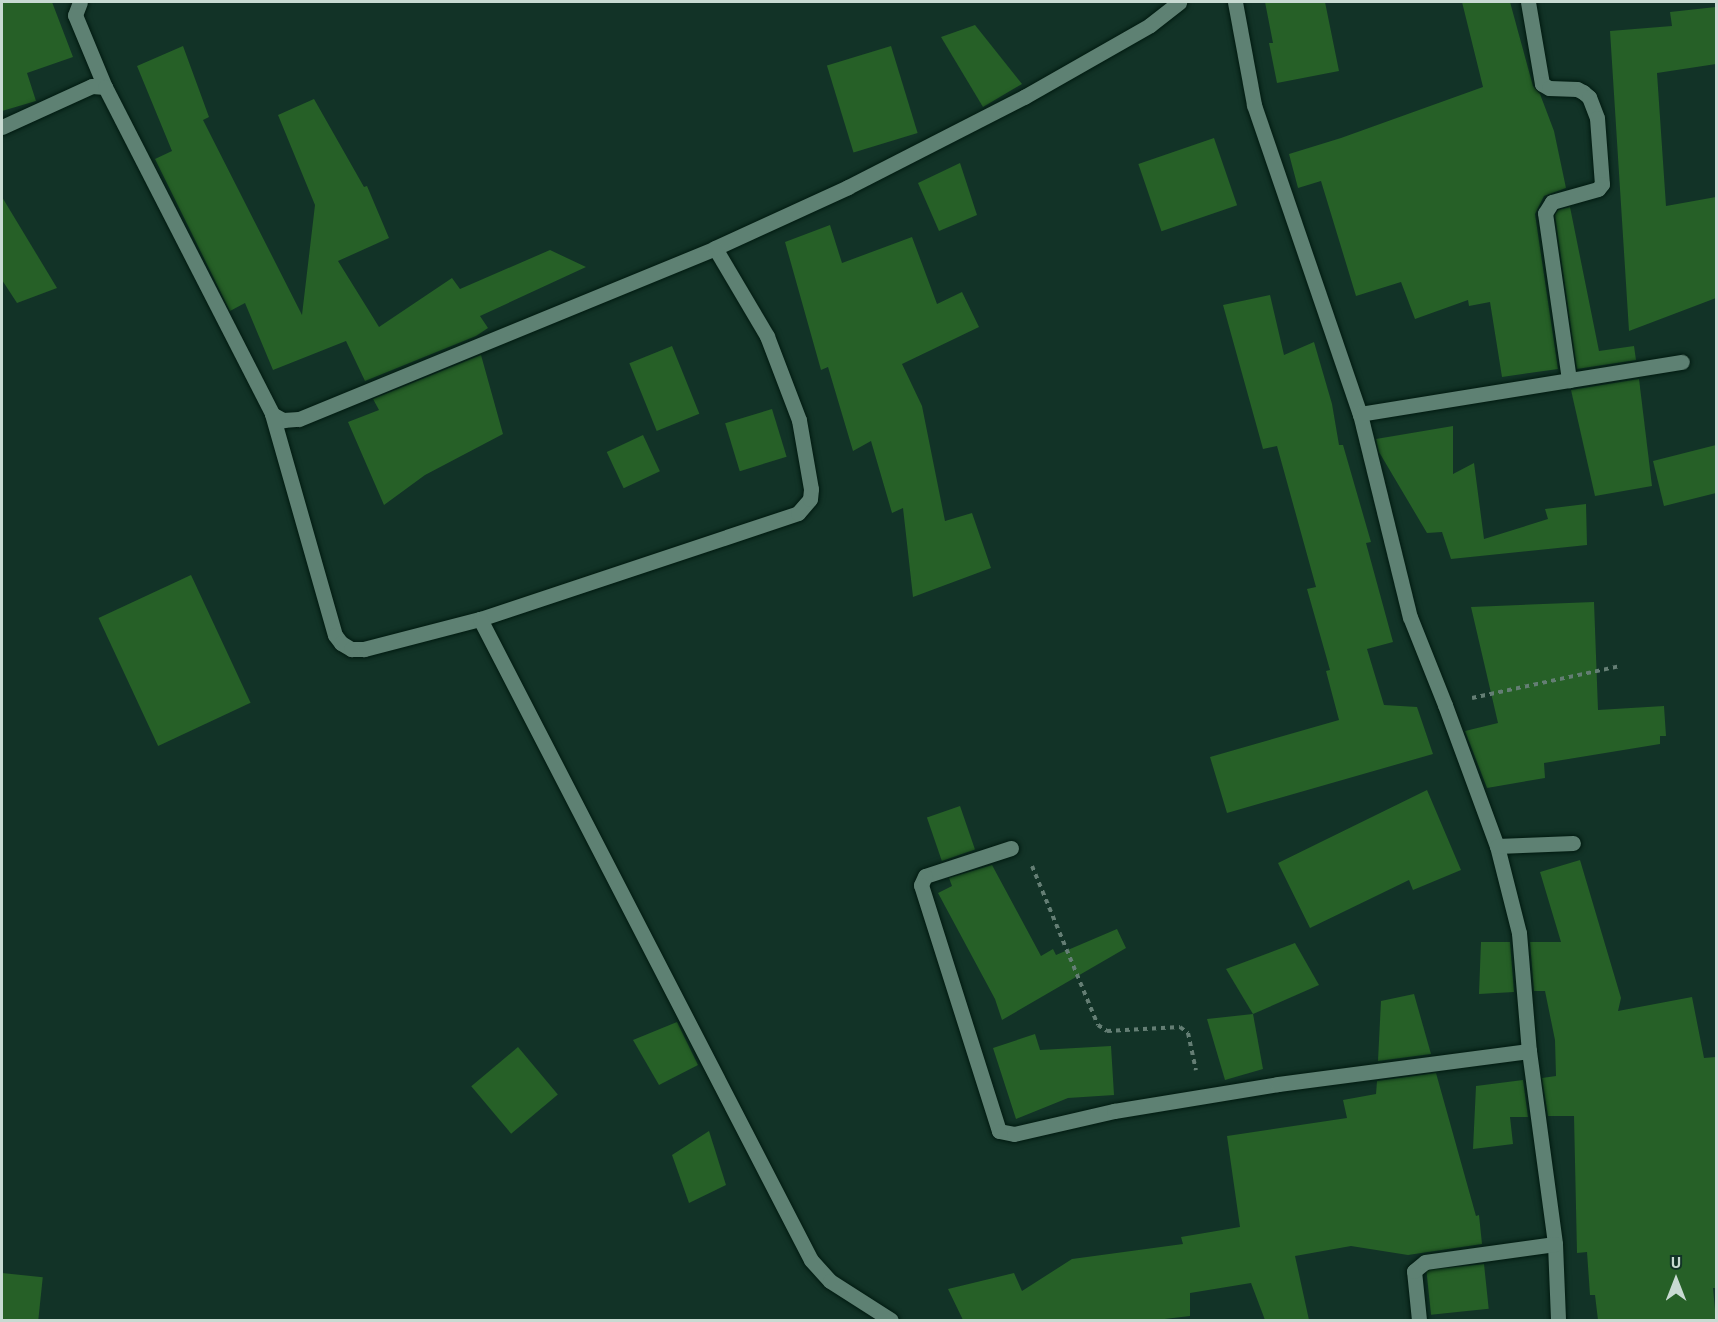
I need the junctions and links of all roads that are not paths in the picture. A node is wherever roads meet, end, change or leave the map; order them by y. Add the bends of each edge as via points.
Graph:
1 (80, 2) edge
2 (1179, 2) edge
3 (1235, 2) edge
4 (1528, 2) edge
5 (105, 87) junction
6 (2, 127) edge
7 (715, 248) junction
8 (1682, 362) dead end
9 (1569, 380) junction
10 (272, 414) junction
11 (1360, 414) junction
12 (480, 619) junction
13 (1574, 843) dead end
14 (1497, 846) junction
15 (1011, 848) road end
16 (1529, 1051) junction
17 (1555, 1244) junction
18 (891, 1320) edge
19 (1419, 1320) edge
20 (1558, 1320) edge

1 - 5 street via 75,15
2 - 7 street via 1150,25 1024,98 848,187
3 - 11 street via 1254,105
4 - 9 street via 1542,84 1583,92 1597,118 1602,184 1598,189 1552,202 1545,213
5 - 6 street via 92,86
5 - 10 street
7 - 10 street via 299,419 284,420
7 - 12 street via 767,336 795,407 811,489 805,508
8 - 9 street
9 - 11 street
10 - 12 street via 341,644 364,649
11 - 14 street via 1410,617
12 - 18 street via 811,1260 830,1281
13 - 14 street
14 - 16 street via 1519,933
15 - 16 street via 925,876 921,885 995,1127 1004,1133 1202,1096
16 - 17 street
17 - 19 street via 1425,1262 1413,1271
17 - 20 street

